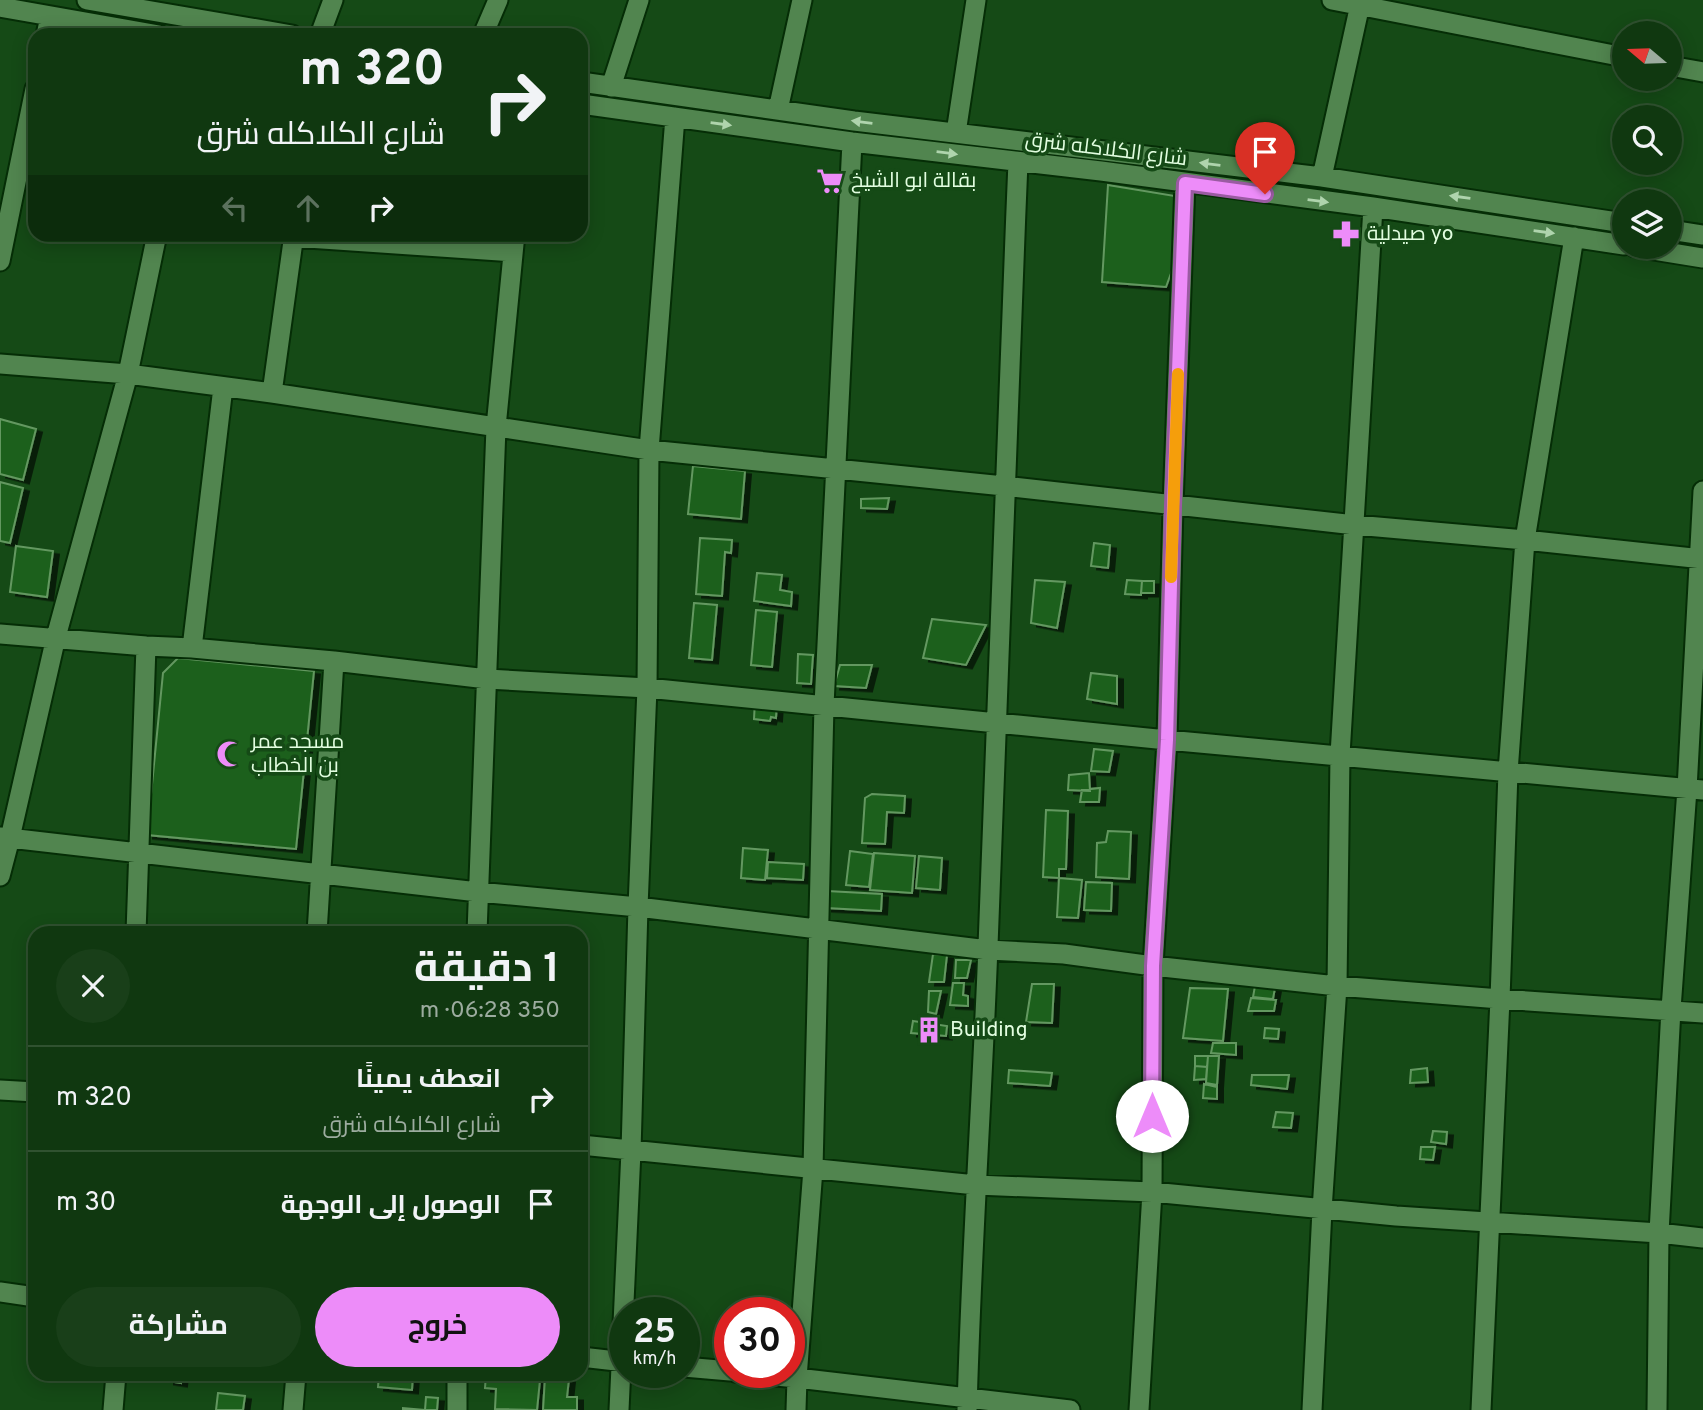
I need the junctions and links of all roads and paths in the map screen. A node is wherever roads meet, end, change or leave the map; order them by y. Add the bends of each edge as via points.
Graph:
1 (88, 0) edge
2 (333, 0) edge
3 (498, 0) edge
4 (639, 0) edge
5 (802, 0) edge
6 (976, 0) edge
7 (1332, 0) edge
8 (1360, 3) edge
9 (0, 7) edge
10 (178, 7) edge
11 (48, 26) edge
12 (73, 28) edge
13 (264, 28) edge
14 (323, 28) edge
15 (486, 28) edge
16 (1612, 55) edge
17 (1682, 68) edge
18 (1703, 72) edge
19 (588, 83) edge
20 (611, 87) junction
21 (588, 105) edge
22 (778, 110) junction
23 (675, 117) junction
24 (28, 119) edge
25 (956, 133) junction
26 (852, 142) junction
27 (1018, 162) junction
28 (1322, 177) junction
29 (1185, 183) junction
30 (1373, 207) junction
31 (4, 220) edge
32 (1612, 221) edge
33 (1682, 232) edge
34 (1703, 235) edge
35 (1574, 237) junction
36 (154, 242) edge
37 (293, 242) edge
38 (483, 242) edge
39 (514, 243) edge
40 (1612, 243) edge
41 (1682, 255) edge
42 (1703, 258) edge
43 (0, 261) edge
44 (0, 364) edge
45 (128, 374) junction
46 (223, 387) junction
47 (272, 393) junction
48 (496, 427) junction
49 (649, 450) junction
50 (835, 470) junction
51 (1004, 486) junction
52 (1703, 491) edge
53 (1173, 506) junction
54 (1354, 525) junction
55 (1525, 540) junction
56 (1701, 559) edge
57 (0, 634) edge
58 (56, 637) junction
59 (146, 646) junction
60 (192, 648) junction
61 (334, 661) junction
62 (487, 679) junction
63 (647, 688) junction
64 (824, 705) junction
65 (996, 722) junction
66 (1167, 740) junction
67 (1340, 755) junction
68 (1508, 772) junction
69 (1695, 789) edge
70 (5, 838) edge
71 (140, 854) junction
72 (321, 874) junction
73 (0, 876) edge
74 (478, 892) junction
75 (638, 907) junction
76 (136, 926) edge
77 (317, 926) edge
78 (478, 926) edge
79 (819, 929) junction
80 (988, 950) junction
81 (1153, 966) junction
82 (1337, 986) junction
83 (1500, 999) junction
84 (1671, 1009) junction
85 (1703, 1013) edge
86 (0, 1090) edge
87 (28, 1092) edge
88 (588, 1145) edge
89 (631, 1151) junction
90 (813, 1169) junction
91 (976, 1185) junction
92 (1152, 1192) junction
93 (1322, 1210) junction
94 (1489, 1221) junction
95 (1659, 1233) junction
96 (1703, 1238) edge
97 (0, 1292) edge
98 (28, 1296) edge
99 (625, 1297) edge
100 (803, 1297) edge
101 (588, 1358) edge
102 (609, 1360) edge
103 (805, 1379) edge
104 (115, 1381) edge
105 (295, 1381) edge
106 (457, 1381) edge
107 (621, 1388) edge
108 (797, 1388) edge
109 (968, 1404) edge
110 (113, 1410) edge
111 (293, 1410) edge
112 (457, 1410) edge
113 (620, 1410) edge
114 (796, 1410) edge
115 (1070, 1410) edge
116 (1139, 1410) edge
117 (1312, 1410) edge
118 (1481, 1410) edge
119 (1657, 1410) edge

1 - 10 street
2 - 14 street
3 - 15 street
4 - 20 street
5 - 22 street
6 - 25 street
7 - 8 street
8 - 16 street
8 - 28 street
9 - 11 street
10 - 13 street
11 - 12 street
17 - 18 street
19 - 20 street, شارع الكلاكله شرق
20 - 22 street, شارع الكلاكله شرق
21 - 23 street, شارع الكلاكله شرق
25 -> 22 street, شارع الكلاكله شرق
23 -> 26 street, شارع الكلاكله شرق
23 - 49 street
24 - 31 street
28 -> 25 street, شارع الكلاكله شرق
26 -> 27 street, شارع الكلاكله شرق
26 - 50 street
27 - 29 street, شارع الكلاكله شرق
27 - 51 street
32 -> 28 street, شارع الكلاكله شرق
29 -> 30 street, شارع الكلاكله شرق
29 - 53 street
30 -> 35 street, شارع الكلاكله شرق
30 - 54 street
31 - 43 street
33 - 34 street
35 - 40 street, شارع الكلاكله شرق
35 - 55 street
36 - 45 street
37 - 47 street
38 - 39 street
39 - 48 street
41 - 42 street
44 - 45 street
45 - 46 street
45 - 58 street
46 - 47 street
46 - 60 street
47 - 48 street
48 - 49 street
48 - 62 street
49 - 50 street
49 - 63 street
50 - 51 street
50 - 64 street
51 - 53 street
51 - 65 street
52 - 56 street
53 - 54 street
53 - 66 street
54 - 55 street
54 - 67 street
55 - 56 street
55 - 68 street
56 - 69 street
57 - 58 street
58 - 59 street
58 - 70 street
59 - 60 street
59 - 71 street
60 - 61 street
61 - 62 street
61 - 72 street
62 - 63 street
62 - 74 street
63 - 64 street
63 - 75 street
64 - 65 street
64 - 79 street
65 - 66 street
65 - 80 street
66 - 67 street
66 - 81 street
67 - 68 street
67 - 82 street
68 - 69 street
68 - 83 street
69 - 84 street
70 - 71 street
70 - 73 street
71 - 72 street
71 - 76 street
72 - 74 street
72 - 77 street
74 - 75 street
74 - 78 street
75 - 79 street
75 - 89 street
79 - 80 street
79 - 90 street
80 - 81 street
80 - 91 street
81 - 82 street
81 - 92 street
82 - 83 street
82 - 93 street
83 - 84 street
83 - 94 street
84 - 85 street
84 - 95 street
86 - 87 street
88 - 89 street
89 - 90 street
89 - 99 street
90 - 91 street
90 - 100 street
91 - 92 street
91 - 109 street
92 - 93 street
92 - 116 street
93 - 94 street
93 - 117 street
94 - 95 street
94 - 118 street
95 - 96 street
95 - 119 street
97 - 98 street
101 - 102 street
103 - 109 street
104 - 110 street
105 - 111 street
106 - 112 street
107 - 113 street
108 - 114 street
109 - 115 street

